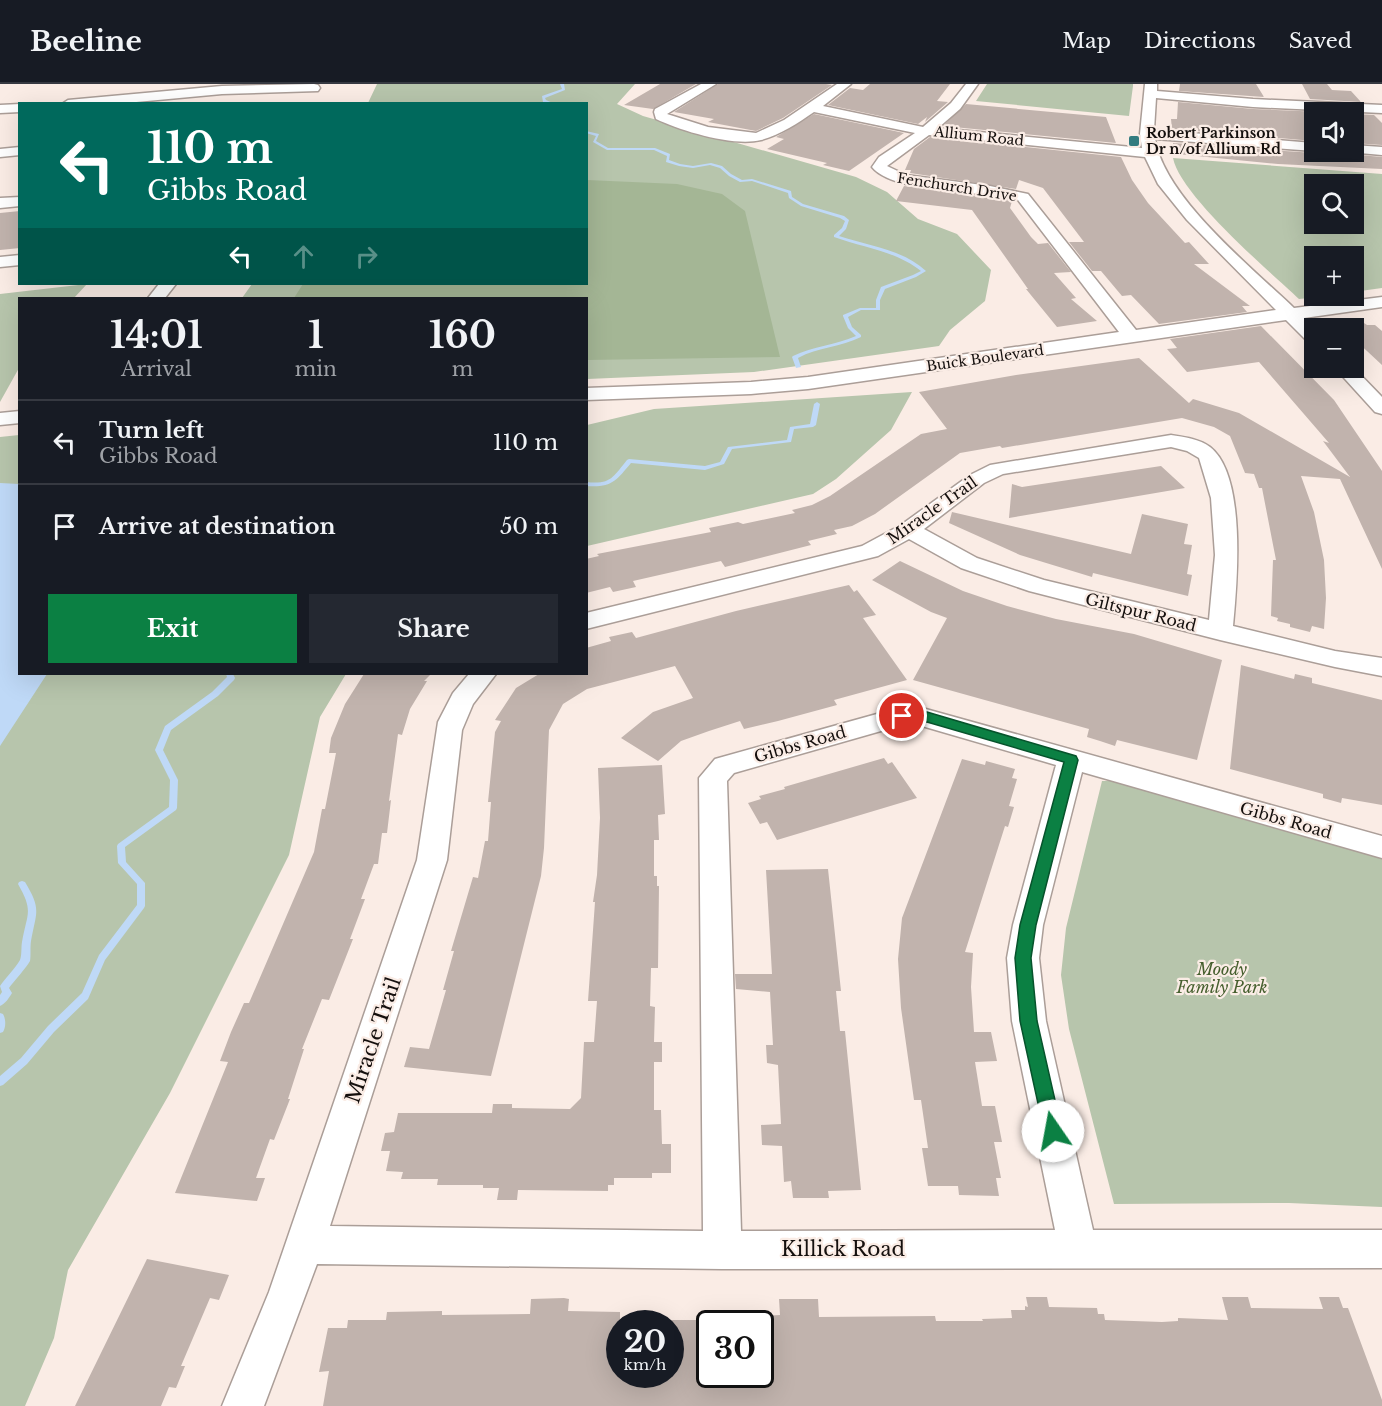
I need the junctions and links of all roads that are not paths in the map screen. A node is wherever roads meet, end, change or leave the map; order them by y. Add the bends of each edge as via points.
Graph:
1 (710, 84) edge
2 (845, 84) edge
3 (972, 84) edge
4 (315, 86) edge
5 (1151, 89) edge
6 (1281, 91) dead end
7 (90, 102) edge
8 (308, 102) edge
9 (1288, 104) junction
10 (810, 107) junction
11 (18, 108) edge
12 (0, 109) edge
13 (1382, 109) edge
14 (924, 131) junction
15 (1147, 134) junction
16 (1304, 146) edge
17 (1364, 150) edge
18 (18, 151) edge
19 (1382, 151) edge
20 (0, 153) edge
21 (1150, 153) junction
22 (18, 201) edge
23 (0, 203) edge
24 (18, 260) edge
25 (0, 262) edge
26 (167, 285) edge
27 (157, 297) edge
28 (1382, 302) edge
29 (1290, 314) junction
30 (1304, 328) edge
31 (1132, 337) junction
32 (1354, 378) edge
33 (588, 394) edge
34 (1379, 402) edge
35 (18, 417) edge
36 (0, 419) edge
37 (909, 530) junction
38 (588, 621) edge
39 (1220, 632) junction
40 (1382, 667) edge
41 (482, 675) edge
42 (1071, 760) junction
43 (1382, 847) edge
44 (305, 1245) junction
45 (1078, 1248) junction
46 (1382, 1249) edge
47 (722, 1250) junction
48 (243, 1406) edge

1 - 10 street via 664,109 661,116 676,123 754,138
2 - 10 street
3 - 14 street, Fenchurch Drive via 956,106
4 - 7 street
4 - 8 street
5 - 9 street
5 - 15 street
6 - 9 street
9 - 13 street
10 - 14 street, Allium Road
11 - 12 street
14 - 21 street, Allium Road
14 - 31 street, Fenchurch Drive via 884,160 881,171 900,179 1005,191 1023,197
15 - 16 street
15 - 21 street
17 - 19 street
18 - 20 street
21 - 29 street via 1165,184 1184,208
22 - 23 street
24 - 25 street
26 - 27 street
28 - 29 street, Buick Boulevard
29 - 30 street
29 - 31 street, Buick Boulevard
31 - 33 street, Buick Boulevard via 783,386
32 - 34 street
35 - 36 street
37 - 38 street, Miracle Trail via 881,546 845,558
37 - 39 street, Giltspur Road via 999,575
37 - 39 street, Miracle Trail via 976,479 997,469 1156,442 1185,443 1204,452 1212,463 1223,500 1228,539
39 - 40 street, Giltspur Road
41 - 44 street, Miracle Trail via 464,696 450,724 432,860
42 - 43 street, Gibbs Road
42 - 45 street via 1023,958 1029,1021
42 - 47 street, Gibbs Road via 915,715 725,766 713,778
44 - 47 street, Killick Road
44 - 48 street, Miracle Trail
45 - 46 street, Killick Road
45 - 47 street, Killick Road

